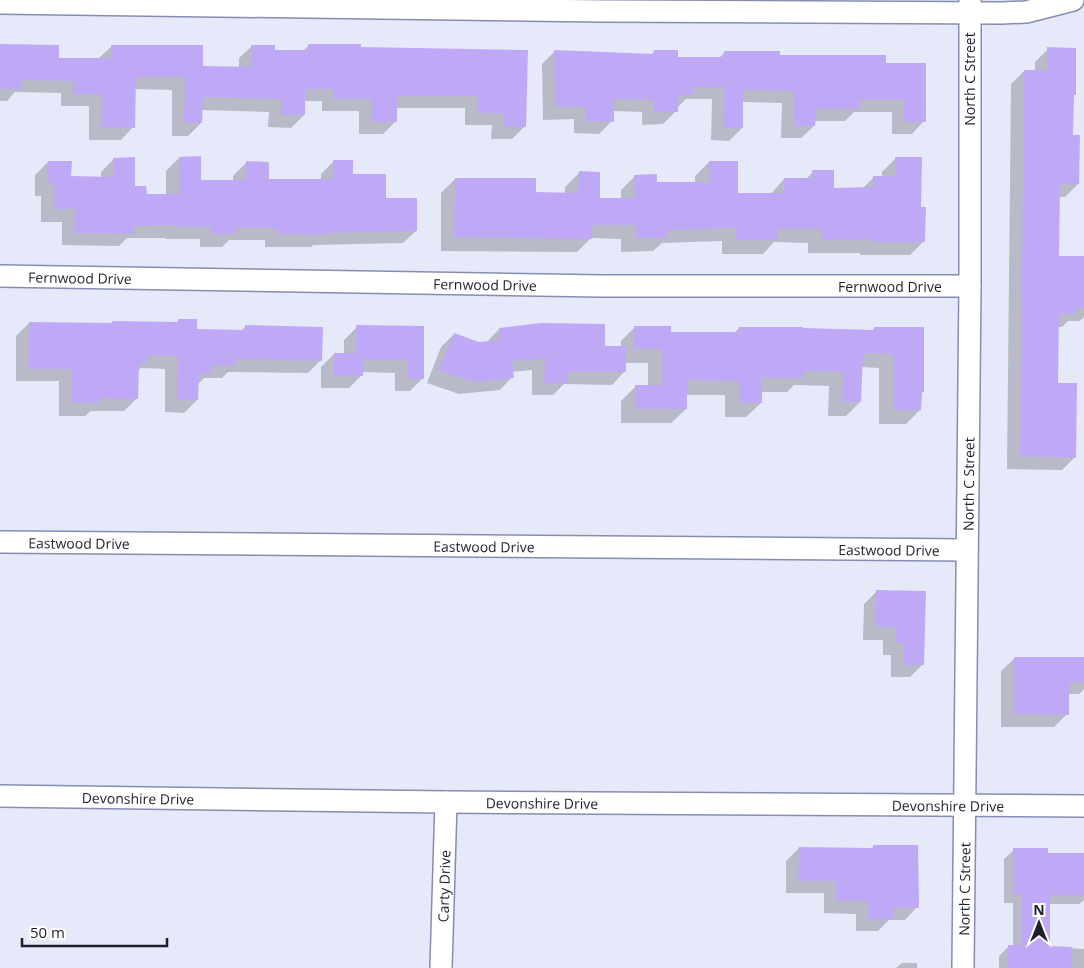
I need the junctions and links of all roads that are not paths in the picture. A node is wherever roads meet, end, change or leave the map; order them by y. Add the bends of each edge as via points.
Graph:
1 (1073, 0) edge
2 (0, 3) edge
3 (970, 6) edge
4 (0, 276) edge
5 (970, 286) junction
6 (0, 542) edge
7 (967, 550) junction
8 (0, 796) edge
9 (446, 802) junction
10 (963, 804) junction
11 (1084, 806) edge
12 (441, 968) edge
13 (962, 968) edge

1 - 3 street via 1026,12
2 - 3 street via 604,11
3 - 5 street, North C Street
4 - 5 street, Fernwood Drive via 602,286
5 - 7 street, North C Street
6 - 7 street, Eastwood Drive
7 - 10 street, North C Street
8 - 9 street, Devonshire Drive
9 - 10 street, Devonshire Drive
9 - 12 street, Carty Drive
10 - 11 street, Devonshire Drive
10 - 13 street, North C Street

